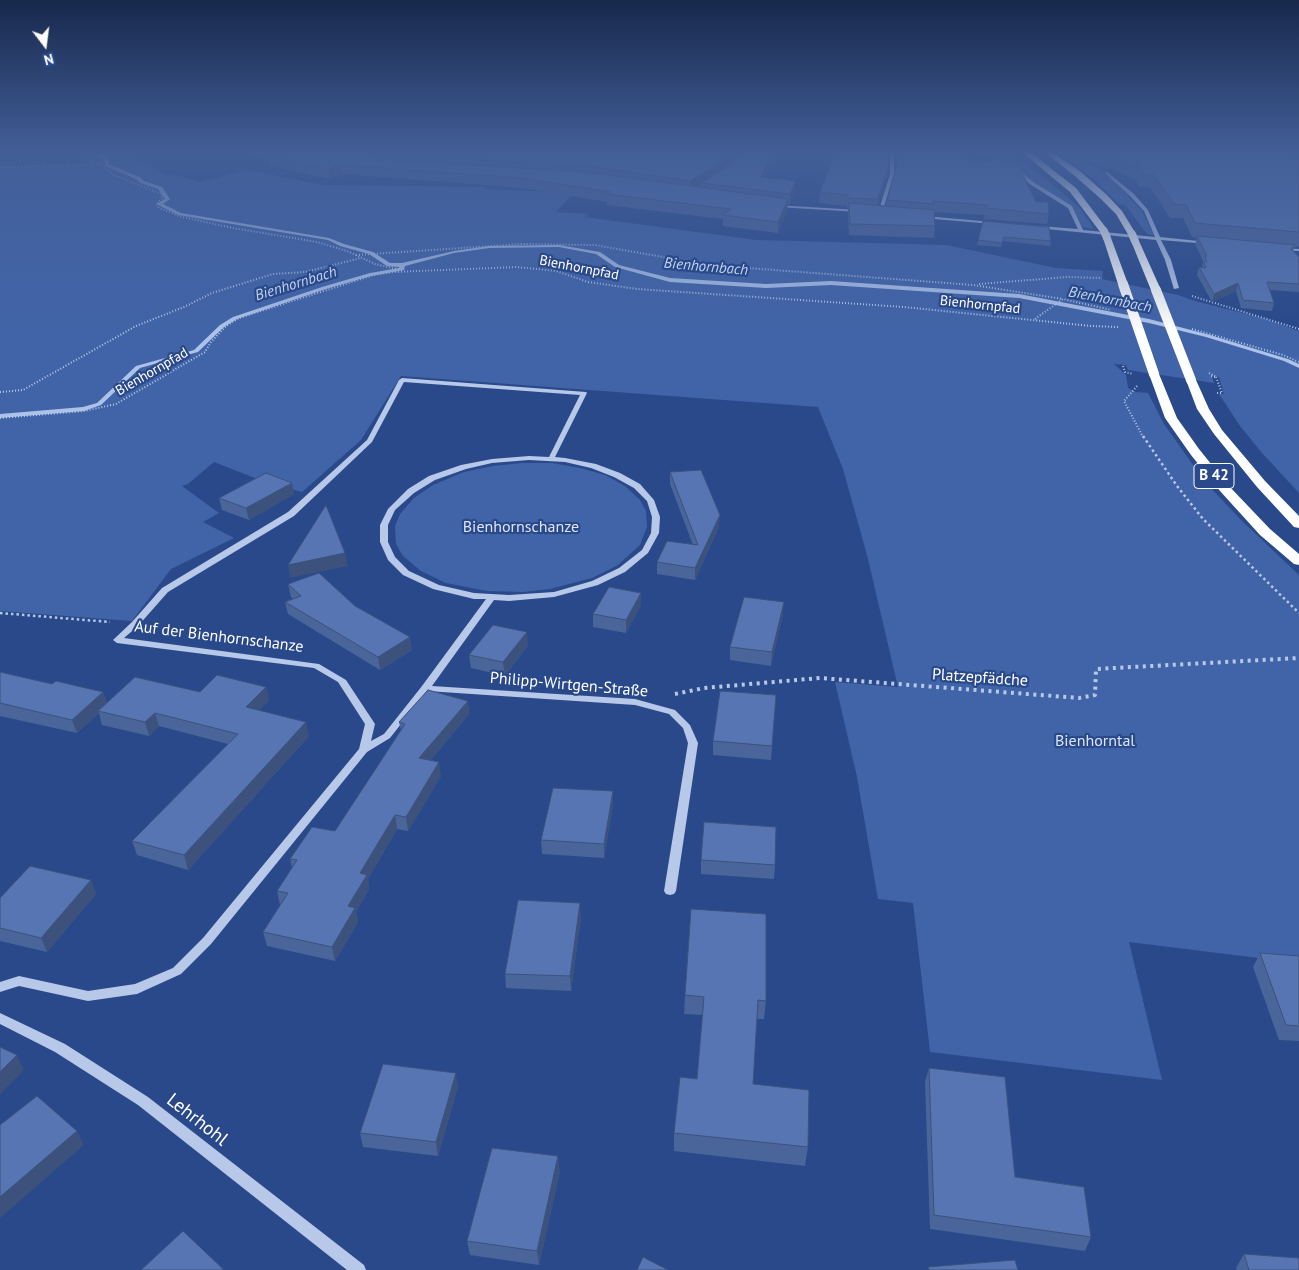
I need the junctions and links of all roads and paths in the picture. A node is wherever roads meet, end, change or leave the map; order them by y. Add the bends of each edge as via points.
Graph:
1 (167, 211) edge
2 (852, 211) edge
3 (1072, 211) edge
4 (1090, 211) edge
5 (1117, 211) edge
6 (1146, 211) edge
7 (864, 212) edge
8 (872, 212) edge
9 (880, 213) joint
10 (887, 213) edge
11 (919, 216) edge
12 (1001, 224) edge
13 (1030, 227) edge
14 (1082, 232) junction
15 (1159, 239) junction
16 (1217, 244) edge
17 (1275, 248) edge
18 (1299, 250) edge
19 (356, 255) junction
20 (361, 258) junction
21 (407, 272) junction
22 (1110, 278) dead end
23 (973, 285) junction
24 (1176, 288) dead end
25 (1187, 295) dead end
26 (1063, 299) dead end
27 (1059, 303) dead end
28 (1035, 319) junction
29 (1126, 327) dead end
30 (1188, 328) dead end
31 (1299, 329) edge
32 (1299, 362) edge
33 (1123, 366) dead end
34 (1136, 374) dead end
35 (1216, 377) dead end
36 (1137, 385) dead end
37 (0, 392) edge
38 (1222, 393) dead end
39 (0, 418) edge
40 (550, 459) junction
41 (1299, 524) edge
42 (1299, 561) edge
43 (491, 598) junction
44 (0, 613) edge
45 (1299, 613) edge
46 (136, 624) junction
47 (1299, 658) edge
48 (425, 688) junction
49 (635, 702) junction
50 (364, 750) junction
51 (670, 891) dead end
52 (0, 987) edge
53 (0, 1018) edge
54 (360, 1270) edge

1 - 19 path via 233,228 317,242
2 - 7 street
3 - 14 street
4 - 42 highway, B 42, bridge via 1106,235 1171,418 1224,488 1265,532
5 - 41 highway, B 42, bridge via 1134,237 1203,409 1261,484
6 - 15 street
8 - 9 street
9 - 10 street
11 - 12 street
13 - 14 street
14 - 15 street
15 - 16 street
15 - 24 street
17 - 18 street
19 - 20 path
19 - 23 path via 522,244 595,245 708,265
20 - 21 path
20 - 37 path via 305,272 274,274 212,293 136,326 23,390
21 - 28 path, Bienhornpfad via 517,267 556,271 588,282 637,289
21 - 39 path, Bienhornpfad via 374,275 239,318 226,326 204,352 116,404 84,411
22 - 23 path via 1067,277
23 - 26 path
25 - 31 path
27 - 28 path
28 - 29 path, Bienhornpfad
30 - 32 path
33 - 34 path via 1124,372
35 - 38 path
36 - 45 path via 1124,401 1146,442 1177,486 1204,519
40 - 43 street via 593,466 636,486 650,500 655,512 657,525 653,538 633,563 595,583 546,596
40 - 43 street via 499,460 450,471 411,490 387,517 383,533 385,546 402,569 436,587
40 - 46 street, Auf der Bienhornschanze via 584,393 402,380 370,441 290,514 165,590
43 - 48 street, Auf der Bienhornschanze
44 - 46 path
46 - 50 street, Auf der Bienhornschanze via 118,640 316,666 341,680 370,724
47 - 49 path, Platzepfädche via 1096,669 1095,695 1079,698 820,678 704,688
48 - 49 street, Philipp-Wirtgen-Straße
48 - 50 street, Auf der Bienhornschanze via 387,736
49 - 51 street, Philipp-Wirtgen-Straße via 672,712 687,727 693,743
50 - 52 street, Auf der Bienhornschanze via 207,941 176,971 137,989 88,996 19,981
53 - 54 street, Lehrhohl via 60,1048 143,1102

